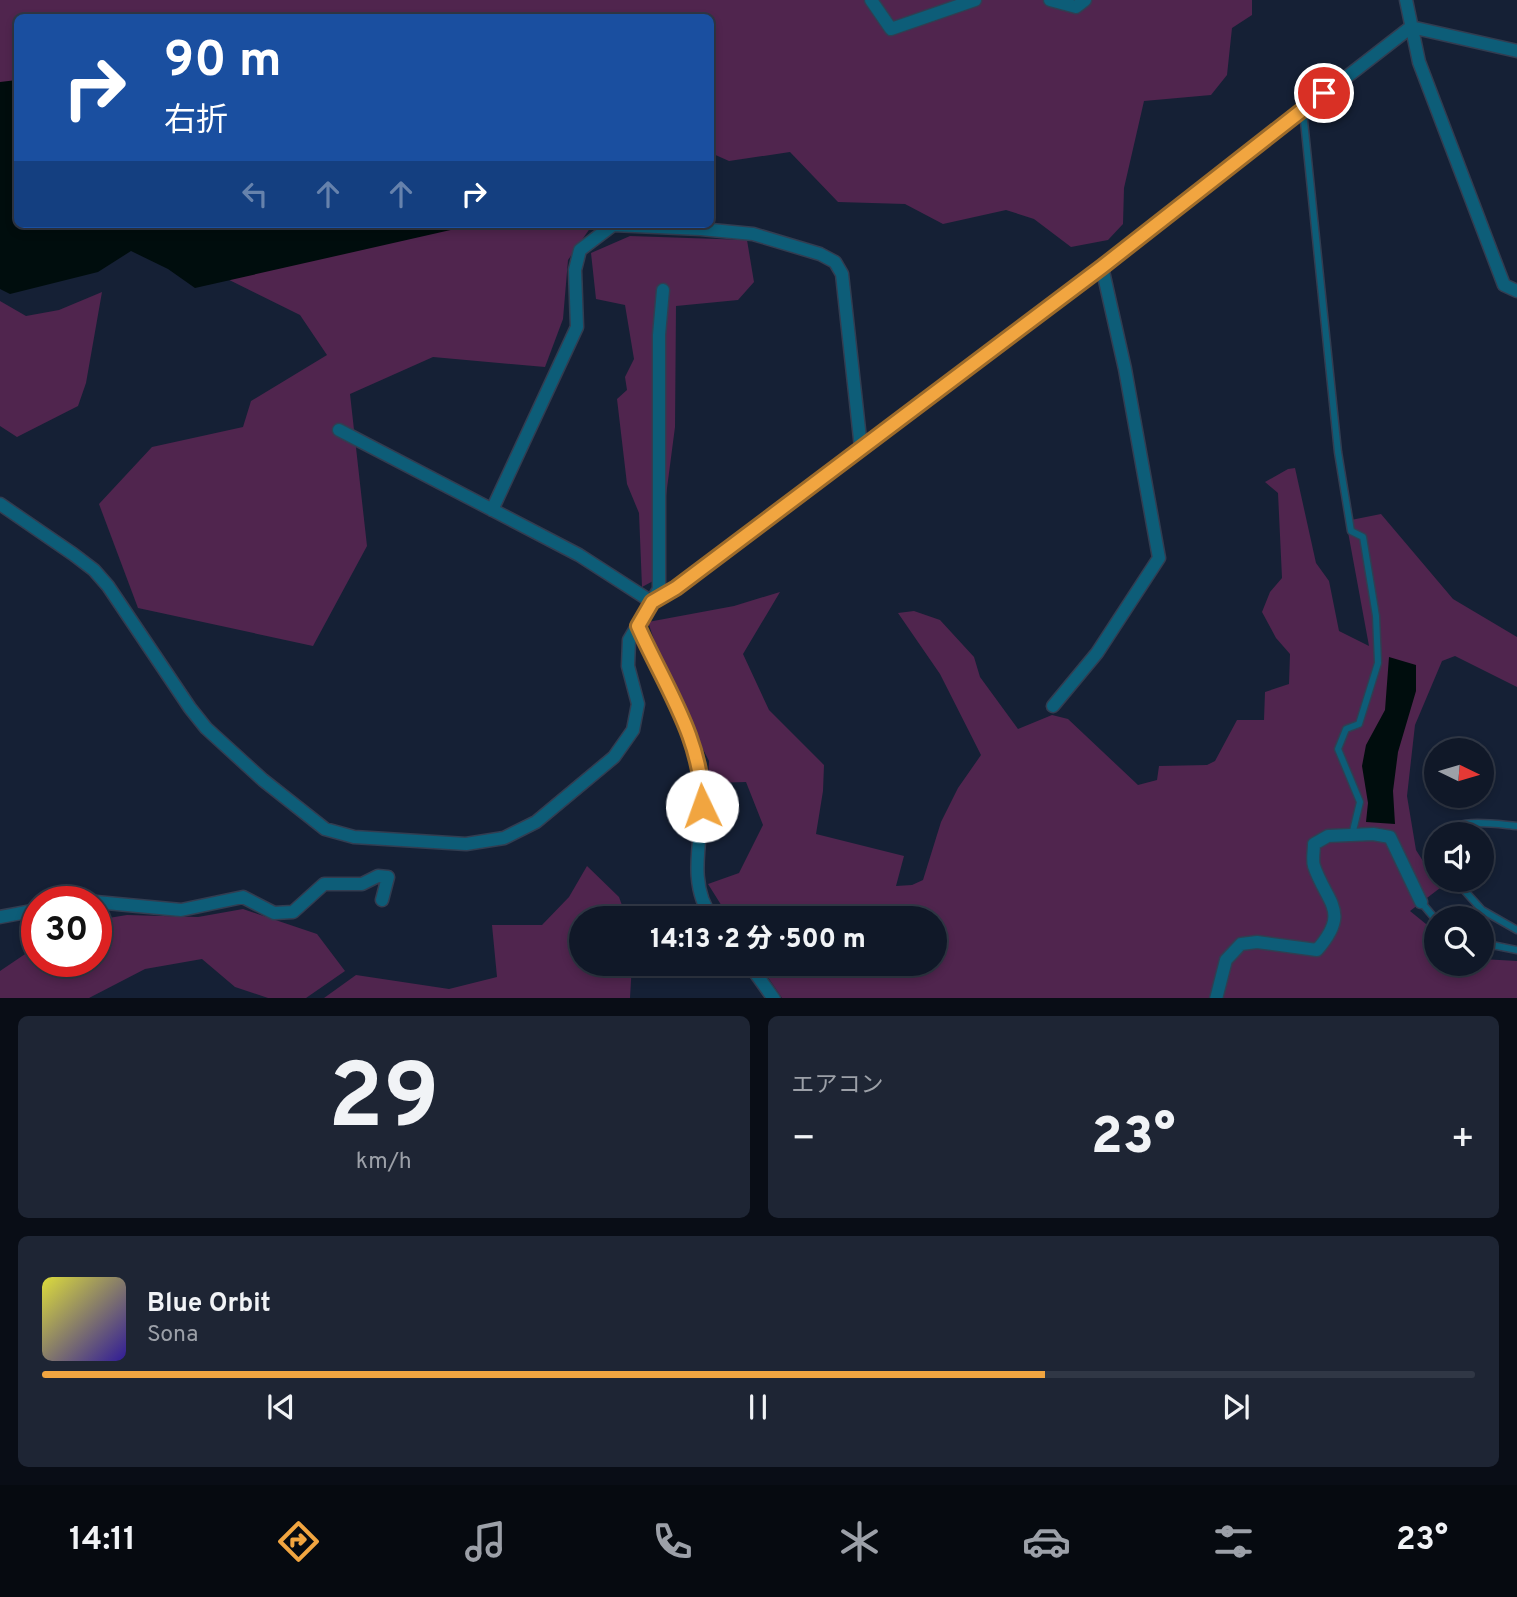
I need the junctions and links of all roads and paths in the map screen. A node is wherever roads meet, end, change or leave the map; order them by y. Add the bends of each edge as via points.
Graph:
1 (871, 0) edge
2 (975, 0) edge
3 (1050, 0) edge
4 (1085, 0) edge
5 (1406, 0) edge
6 (1410, 27) junction
7 (1517, 51) edge
8 (1303, 109) junction
9 (609, 228) edge
10 (679, 228) edge
11 (1102, 267) junction
12 (663, 290) dead end
13 (1517, 291) edge
14 (339, 430) dead end
15 (861, 448) junction
16 (0, 504) edge
17 (492, 510) junction
18 (652, 602) junction
19 (638, 626) junction
20 (1053, 706) dead end
21 (1494, 825) edge
22 (1517, 826) edge
23 (1352, 835) junction
24 (1466, 892) edge
25 (383, 900) dead end
26 (1421, 902) joint
27 (112, 903) edge
28 (707, 906) edge
29 (1424, 906) edge
30 (21, 913) edge
31 (0, 917) edge
32 (1517, 930) edge
33 (1494, 945) edge
34 (1517, 950) edge
35 (758, 976) edge
36 (773, 998) edge
37 (1216, 998) edge

1 - 2 street via 891,29
3 - 4 street via 1076,7
5 - 6 street
6 - 7 street
6 - 8 street
6 - 13 street via 1419,62 1504,285
8 - 11 street
8 - 23 lane via 1338,452 1351,531 1363,537 1376,616 1378,663 1359,724 1346,729 1338,749 1360,802
9 - 17 street via 580,250 575,270 577,327
10 - 15 street via 753,234 835,262 842,274
11 - 15 street
11 - 20 street via 1159,558 1097,653
12 - 18 street via 659,589
14 - 17 street
15 - 18 street
16 - 19 street via 94,570 206,729 325,829 354,837 466,844 503,838 536,822 614,757 633,730 638,704 628,666 629,640
17 - 18 street via 579,555
18 - 19 street
19 - 28 street via 696,750 703,784 697,866
21 - 22 lane
23 - 26 street via 1390,836
23 - 37 street via 1328,836 1314,844 1313,864 1335,917 1331,934 1317,950 1241,944 1226,960
24 - 32 lane via 1482,910
25 - 27 street via 388,877 379,876 362,884 324,884 293,912 274,913 243,897 181,910
26 - 29 lane
30 - 31 street
33 - 34 lane
35 - 36 street

